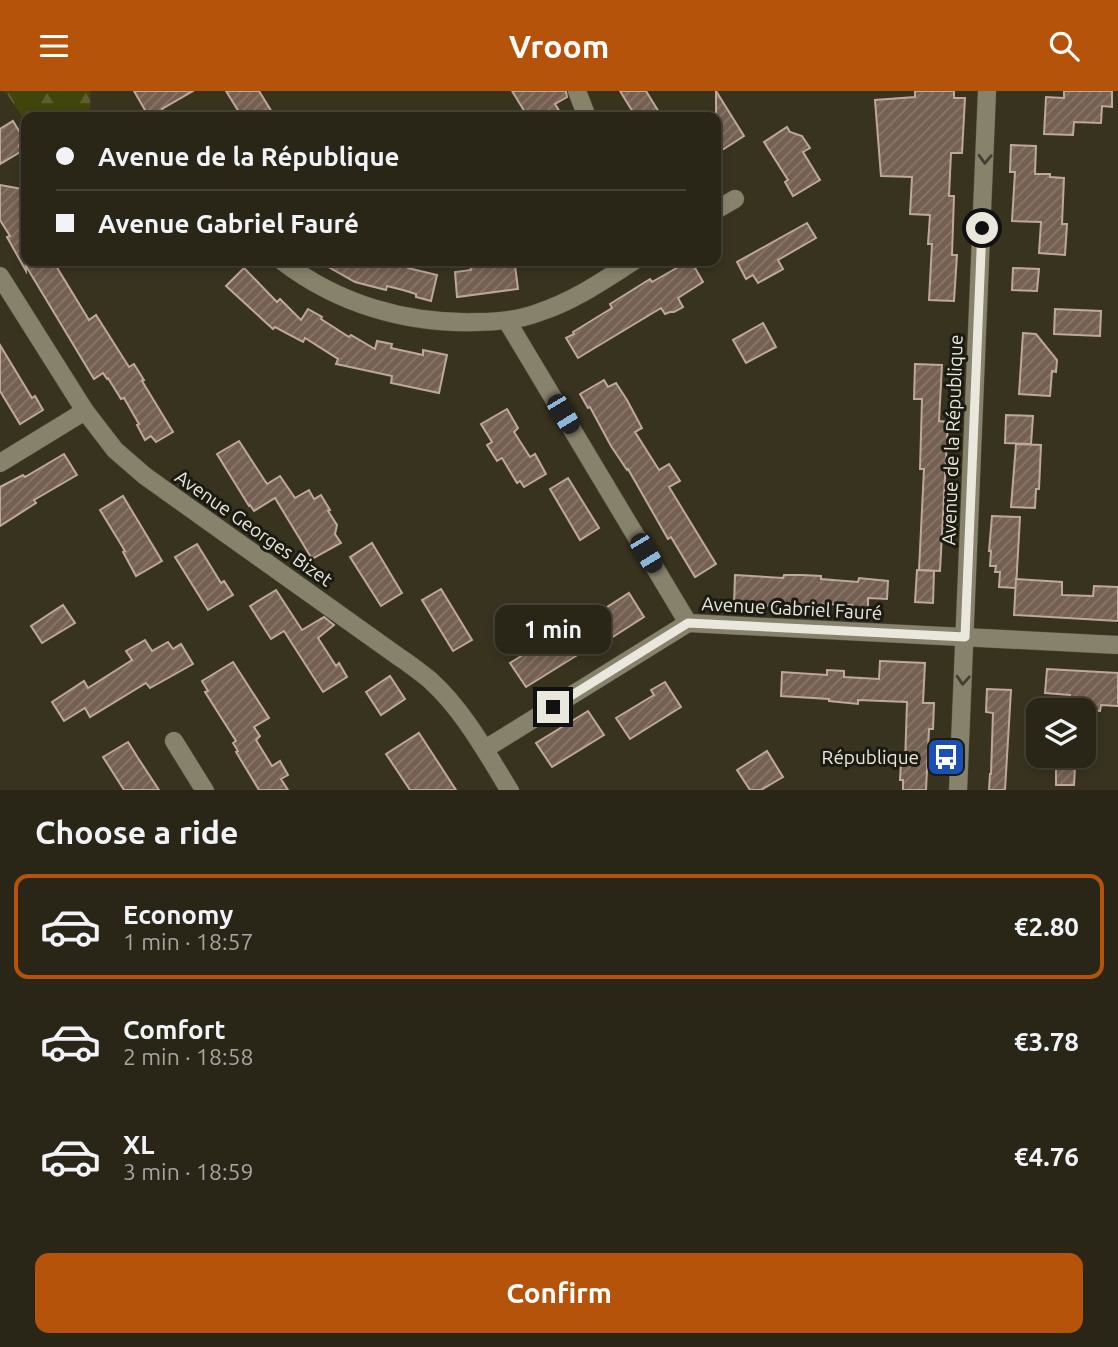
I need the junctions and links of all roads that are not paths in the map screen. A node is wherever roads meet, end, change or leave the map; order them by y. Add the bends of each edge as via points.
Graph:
1 (577, 91) edge
2 (988, 91) edge
3 (585, 112) edge
4 (735, 198) dead end
5 (721, 207) edge
6 (289, 266) edge
7 (626, 266) edge
8 (0, 276) edge
9 (508, 321) junction
10 (85, 411) junction
11 (0, 463) edge
12 (688, 623) junction
13 (965, 637) junction
14 (1118, 645) edge
15 (174, 740) dead end
16 (485, 750) junction
17 (205, 790) edge
18 (510, 790) edge
19 (957, 790) edge

1 - 3 street
2 -> 13 street, Avenue de la République
4 - 5 street
6 - 9 street via 336,294 402,317
7 - 9 street via 576,297
8 - 10 street, Avenue Georges Bizet
9 - 12 street
10 - 11 street
10 - 16 street, Avenue Georges Bizet via 115,450 145,476 430,681 456,707
12 - 13 street, Avenue Gabriel Fauré
12 - 16 street, Avenue Gabriel Fauré
13 - 14 street, Avenue Gabriel Fauré
13 -> 19 street, Avenue de la République
15 - 17 street
16 - 18 street, Avenue Georges Bizet

